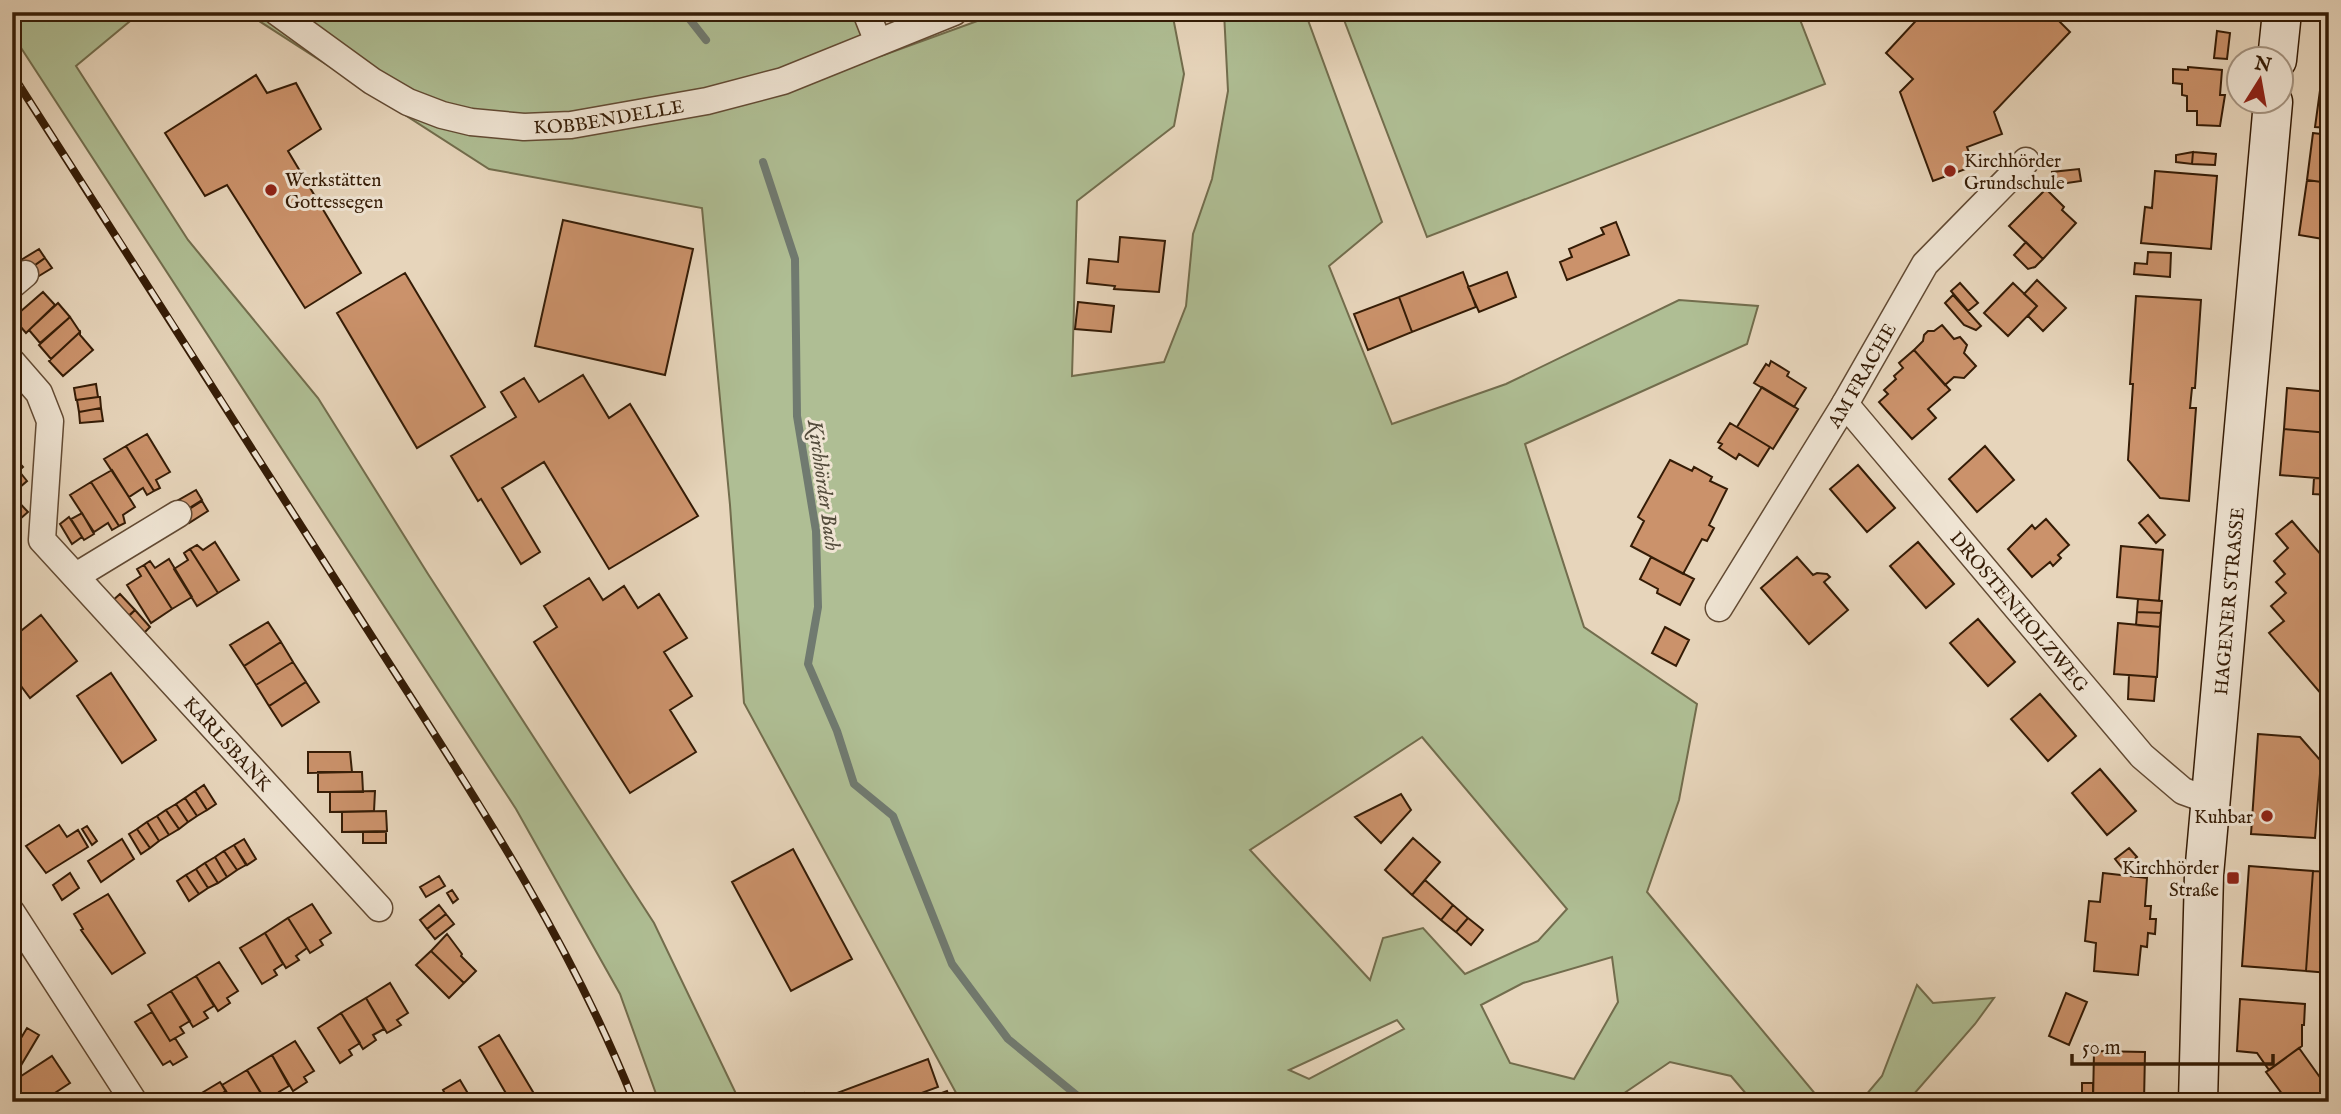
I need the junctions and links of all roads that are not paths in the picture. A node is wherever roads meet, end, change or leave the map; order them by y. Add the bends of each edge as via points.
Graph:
1 (276, 12) edge
2 (866, 12) edge
3 (954, 12) edge
4 (2282, 12) edge
5 (878, 41) junction
6 (2278, 46) edge
7 (2272, 116) edge
8 (2026, 161) dead end
9 (12, 362) edge
10 (1844, 404) junction
11 (177, 514) dead end
12 (76, 576) junction
13 (1719, 608) dead end
14 (2211, 801) junction
15 (379, 908) dead end
16 (12, 914) edge
17 (134, 1102) edge
18 (2198, 1102) edge

1 - 5 street, KOBBENDELLE via 408,102 471,122 524,127 571,125 707,101 783,81
2 - 5 street
3 - 5 street, KOBBENDELLE
4 - 6 main road
7 - 14 main road, HAGENER STRASSE
8 - 10 street, AM FRACHE via 1926,264
9 - 12 street, KARLSBANK via 39,393 50,421 42,540
10 - 13 street, AM FRACHE
10 - 14 street, DROSTENHOLZWEG via 2142,756 2183,791
11 - 12 street
12 - 15 street, KARLSBANK
14 - 18 main road, HAGENER STRASSE via 2201,939
16 - 17 street

